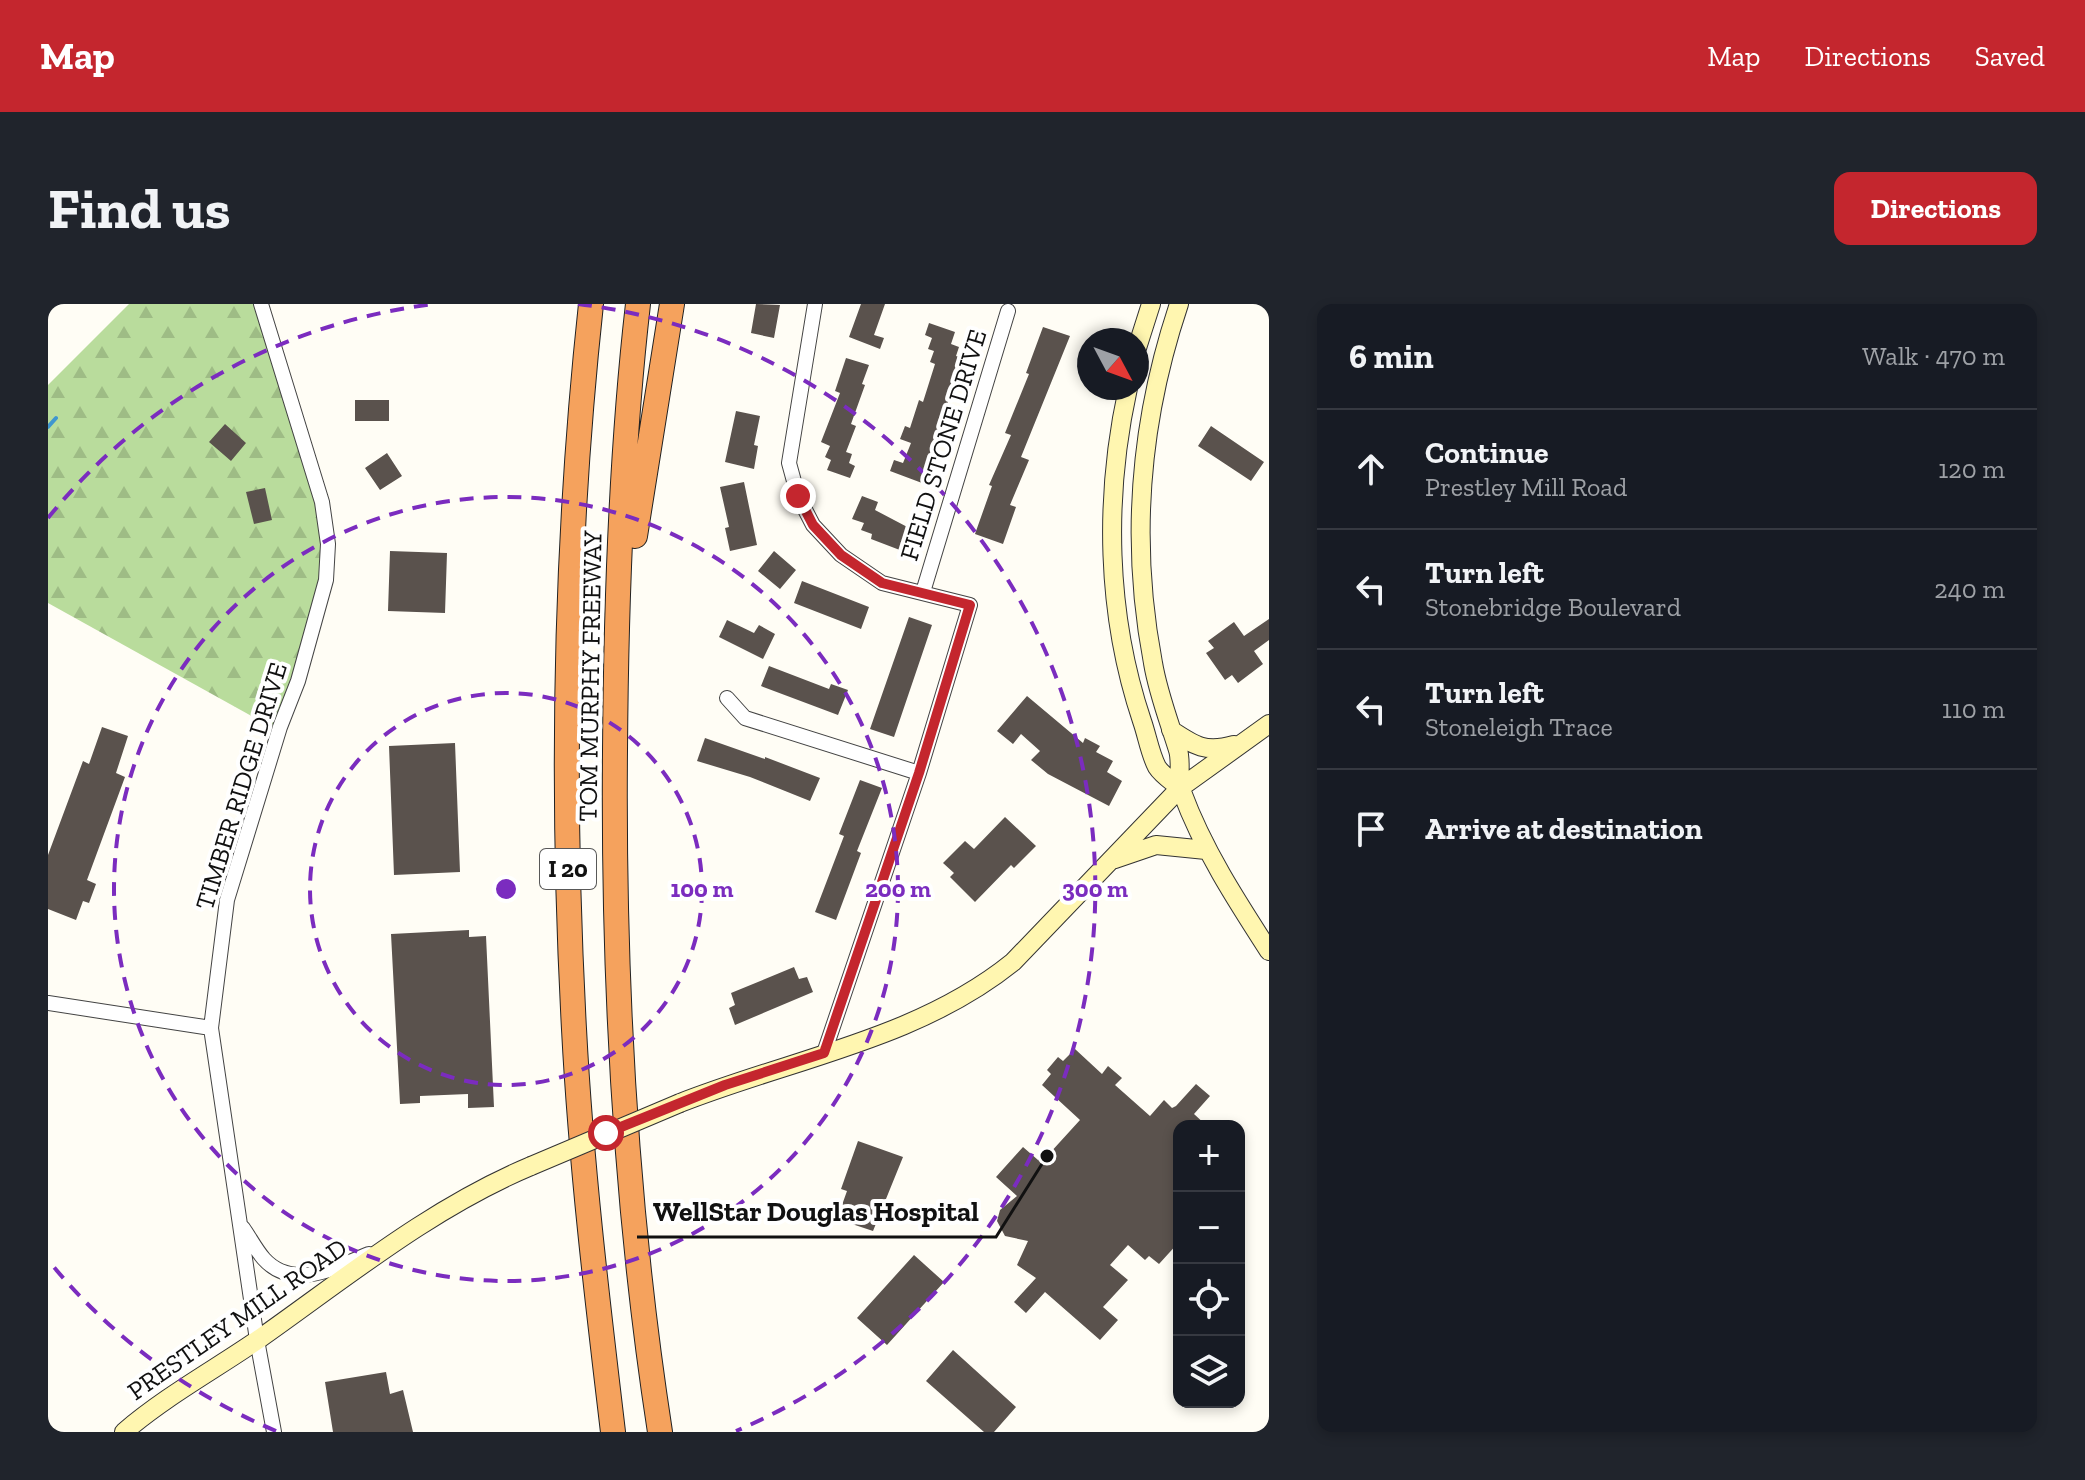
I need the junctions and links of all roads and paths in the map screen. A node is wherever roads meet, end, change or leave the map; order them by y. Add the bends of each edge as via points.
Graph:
1 (261, 304) edge
2 (591, 304) edge
3 (638, 304) edge
4 (672, 304) edge
5 (815, 304) edge
6 (1151, 304) edge
7 (1179, 304) edge
8 (1008, 311) dead end
9 (1143, 328) edge
10 (1126, 400) edge
11 (923, 592) junction
12 (616, 648) junction
13 (727, 698) dead end
14 (1269, 724) edge
15 (1171, 730) junction
16 (1244, 742) junction
17 (919, 773) junction
18 (1180, 788) junction
19 (1206, 850) junction
20 (1108, 861) junction
21 (1269, 951) edge
22 (48, 1003) edge
23 (211, 1028) junction
24 (824, 1053) junction
25 (240, 1224) junction
26 (380, 1250) junction
27 (257, 1340) junction
28 (124, 1432) edge
29 (274, 1432) edge
30 (613, 1432) edge
31 (660, 1432) edge

1 - 23 street, TIMBER RIDGE DRIVE via 322,502 326,580 227,900
2 - 30 highway, TOM MURPHY FREEWAY / I 20 via 574,515 568,880 584,1165
3 - 12 highway, TOM MURPHY FREEWAY / I 20
4 - 12 highway
5 - 11 street via 789,463 798,496 813,525 841,555 882,583
6 - 9 street
7 - 15 street via 1162,356 1144,446 1139,529 1145,616
8 - 11 street, FIELD STONE DRIVE
10 - 18 street via 1113,484 1118,624 1158,769
11 - 17 street via 970,605
12 - 31 highway, TOM MURPHY FREEWAY / I 20 via 618,1009 636,1242
13 - 17 street via 745,718
14 - 16 street, PRESTLEY MILL ROAD
15 - 16 street via 1200,748
15 - 18 street via 1179,755
16 - 18 street, PRESTLEY MILL ROAD
17 - 24 street
18 - 19 street
18 - 20 street, PRESTLEY MILL ROAD
19 - 20 street via 1156,845
19 - 21 street
20 - 24 street, PRESTLEY MILL ROAD via 999,973 916,1020
22 - 23 street
23 - 25 street, TIMBER RIDGE DRIVE
24 - 26 street, PRESTLEY MILL ROAD, bridge via 725,1085 531,1166 481,1189
25 - 26 street, PRESTLEY MILL ROAD via 265,1261 283,1273 316,1275
25 - 27 street, TIMBER RIDGE DRIVE
26 - 27 street, PRESTLEY MILL ROAD
27 - 28 street, PRESTLEY MILL ROAD
27 - 29 street, TIMBER RIDGE DRIVE

